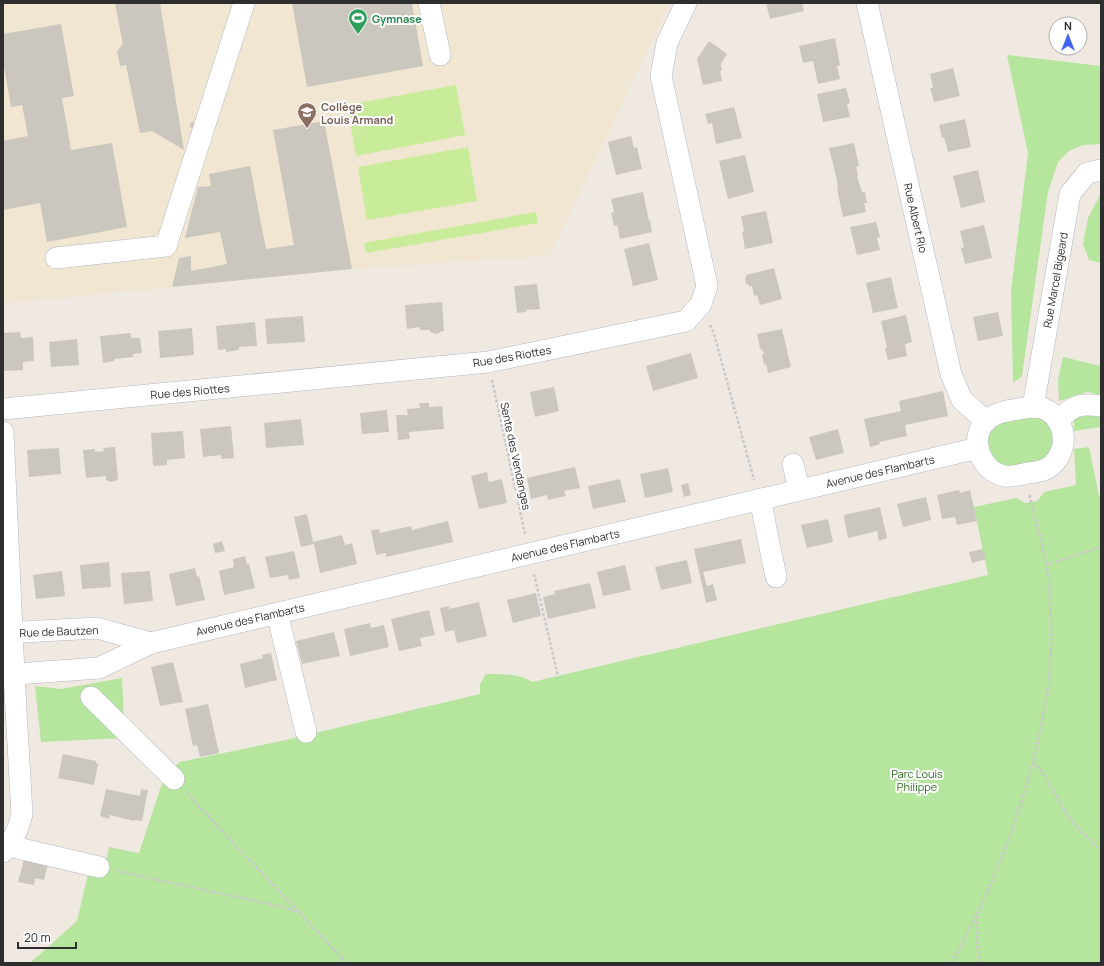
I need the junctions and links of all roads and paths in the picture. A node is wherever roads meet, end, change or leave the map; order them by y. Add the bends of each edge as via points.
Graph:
1 (244, 3) edge
2 (429, 3) edge
3 (686, 3) edge
4 (867, 3) edge
5 (440, 55) dead end
6 (1101, 170) edge
7 (56, 258) dead end
8 (701, 304) junction
9 (488, 362) junction
10 (1101, 406) edge
11 (1033, 407) junction
12 (3, 409) edge
13 (986, 421) junction
14 (1058, 421) junction
15 (3, 432) edge
16 (978, 448) junction
17 (793, 464) dead end
18 (1024, 474) junction
19 (799, 490) junction
20 (760, 499) junction
21 (1101, 547) edge
22 (529, 554) junction
23 (1046, 565) junction
24 (776, 578) dead end
25 (278, 613) junction
26 (7, 633) edge
27 (151, 643) junction
28 (90, 669) junction
29 (8, 674) edge
30 (558, 676) dead end
31 (91, 697) junction
32 (92, 718) dead end
33 (306, 732) dead end
34 (1033, 763) junction
35 (174, 779) joint
36 (6, 849) edge
37 (1101, 851) edge
38 (99, 867) joint
39 (977, 913) junction
40 (302, 914) junction
41 (346, 963) edge
42 (952, 963) edge
43 (980, 963) edge

1 - 7 street via 166,246
2 - 5 street
3 - 8 street, Rue des Riottes via 667,43 661,76 707,286
4 - 13 street, Rue Albert Rio via 951,374 962,400
6 - 11 street, Rue Marcel Bigeard via 1087,173 1070,194
8 - 9 street, Rue des Riottes via 686,321
8 - 20 path via 714,334
9 - 12 street, Rue des Riottes
9 - 22 path, Sente des Vendanges
10 - 14 street via 1074,407
11 - 13 street via 998,414
11 - 14 street via 1047,410
13 - 16 street via 978,437
14 - 18 street via 1062,428 1063,441 1060,455 1045,470
15 - 26 street
16 - 18 street via 984,462 993,472 1004,476
16 - 19 street, Avenue des Flambarts
17 - 19 street
18 - 23 path
19 - 20 street, Avenue des Flambarts
20 - 22 street, Avenue des Flambarts
20 - 24 street
21 - 23 path
22 - 25 street, Avenue des Flambarts
22 - 30 path, Sente des Vendanges
23 - 34 path via 1051,635 1050,670
25 - 27 street, Avenue des Flambarts
25 - 33 street
26 - 27 street, Rue de Bautzen via 97,628
26 - 29 street
27 - 28 street via 99,668
28 - 29 street
28 - 31 street
29 - 36 street via 22,814
31 - 32 street
31 - 35 street
34 - 37 path via 1040,768 1074,824
34 - 39 path via 1008,838
35 - 40 path
36 - 38 street
38 - 40 path via 287,908
39 - 42 path
39 - 43 path
40 - 41 path

